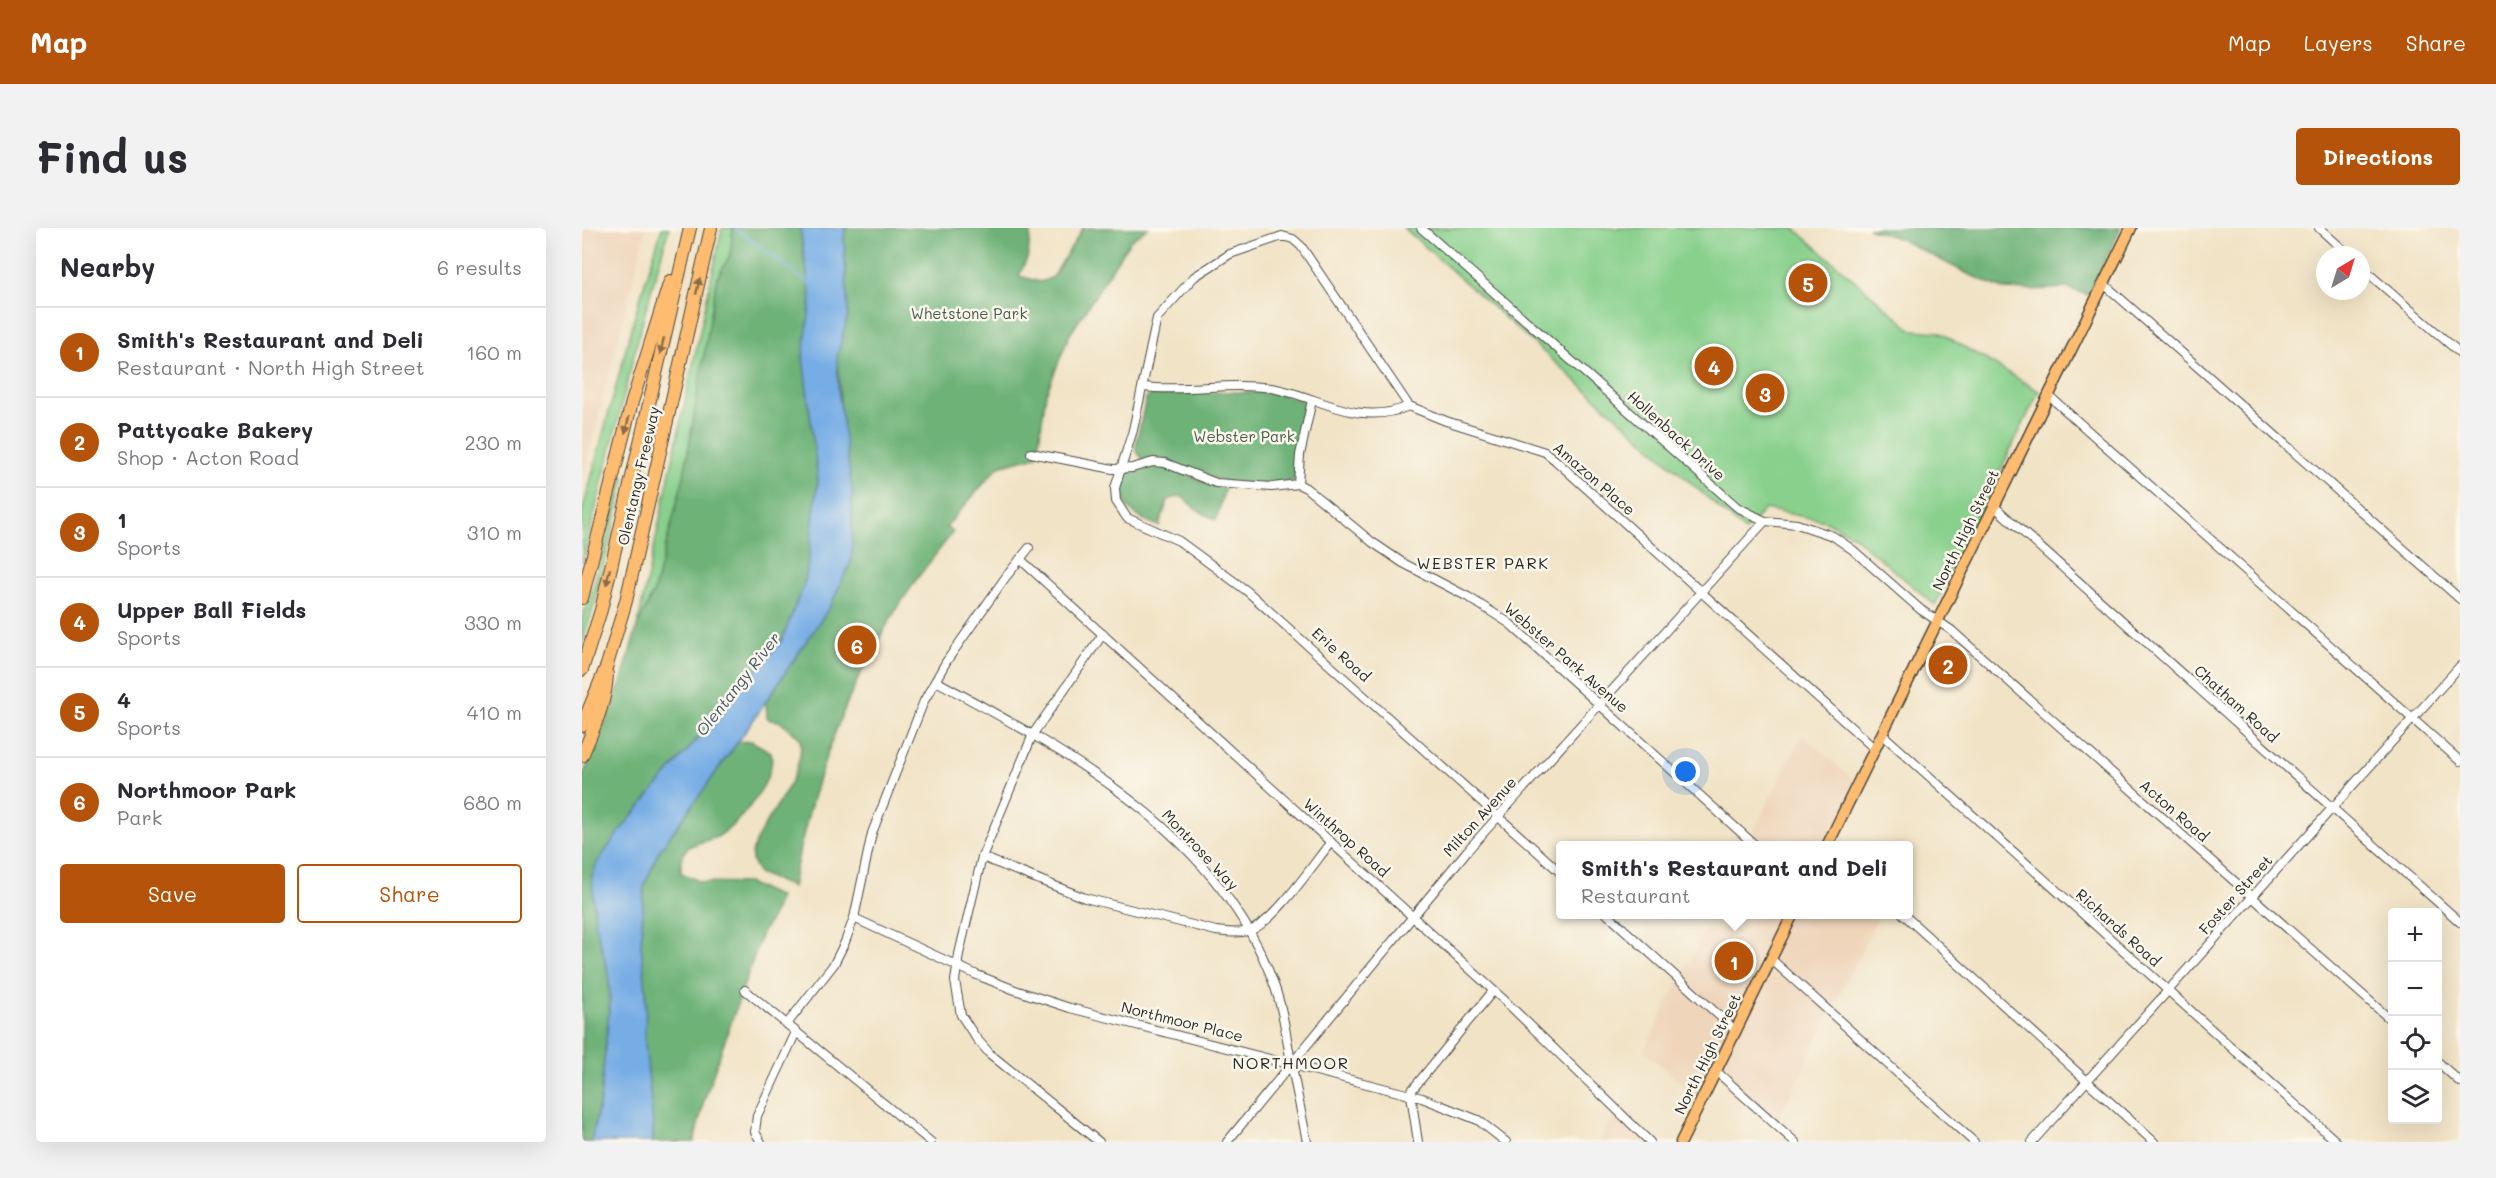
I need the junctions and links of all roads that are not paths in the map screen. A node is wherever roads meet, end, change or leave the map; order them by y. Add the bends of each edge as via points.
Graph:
1 (688, 228) edge
2 (711, 228) edge
3 (1421, 228) edge
4 (2131, 228) edge
5 (2319, 228) edge
6 (2339, 246) edge
7 (2370, 275) edge
8 (2104, 284) junction
9 (2460, 353) edge
10 (1143, 387) junction
11 (2048, 395) junction
12 (1312, 400) junction
13 (1409, 406) junction
14 (1129, 448) junction
15 (1030, 453) dead end
16 (1141, 465) junction
17 (1122, 469) junction
18 (1298, 484) junction
19 (1995, 507) junction
20 (1765, 521) junction
21 (1029, 548) dead end
22 (1020, 559) junction
23 (1702, 592) junction
24 (582, 598) edge
25 (2460, 599) edge
26 (1938, 621) junction
27 (1103, 634) junction
28 (607, 665) junction
29 (2460, 666) edge
30 (582, 670) edge
31 (936, 681) junction
32 (1600, 704) junction
33 (2413, 719) junction
34 (582, 726) edge
35 (1033, 734) junction
36 (1882, 734) junction
37 (1875, 749) junction
38 (582, 756) edge
39 (2460, 761) edge
40 (2332, 808) junction
41 (1499, 816) junction
42 (1750, 841) edge
43 (1829, 841) edge
44 (1331, 842) junction
45 (982, 857) junction
46 (1556, 868) edge
47 (2252, 898) junction
48 (1412, 916) junction
49 (854, 918) junction
50 (1611, 919) edge
51 (1791, 919) edge
52 (1907, 919) edge
53 (2460, 922) edge
54 (1250, 931) junction
55 (1771, 959) junction
56 (957, 966) junction
57 (745, 990) dead end
58 (2168, 990) junction
59 (1493, 991) junction
60 (2388, 1017) edge
61 (787, 1024) junction
62 (1736, 1031) junction
63 (796, 1032) junction
64 (1291, 1064) junction
65 (2442, 1066) edge
66 (1716, 1071) junction
67 (2087, 1080) junction
68 (2460, 1082) edge
69 (1410, 1095) junction
70 (761, 1142) edge
71 (931, 1142) edge
72 (1099, 1142) edge
73 (1227, 1142) edge
74 (1307, 1142) edge
75 (1418, 1142) edge
76 (1506, 1142) edge
77 (1650, 1142) edge
78 (1681, 1142) edge
79 (1795, 1142) edge
80 (1974, 1142) edge
81 (2032, 1142) edge
82 (2154, 1142) edge
83 (2337, 1142) edge

1 -> 24 highway via 632,402
1 -> 30 highway, Olentangy Freeway via 601,610
28 -> 2 highway, Olentangy Freeway via 626,601
3 - 20 street, Hollenback Drive via 1728,500
4 - 8 main road, North High Street
5 - 6 street
7 - 9 street
8 - 11 main road, North High Street
8 - 25 street
10 - 12 street via 1272,388
10 - 13 street, Erie Road via 1154,328 1163,310 1211,265 1282,236 1301,246
10 - 14 street, Erie Road
11 - 19 main road, North High Street
11 - 33 street
12 - 13 street via 1359,413 1398,411
12 - 18 street
13 - 23 street, Amazon Place via 1545,452
14 - 16 street
14 - 17 street, Erie Road
15 - 17 street
16 - 17 street
16 - 18 street via 1164,463 1216,483 1272,487
17 - 41 street, Erie Road via 1115,488 1116,501 1127,518 1179,541 1247,591
18 - 32 street, Webster Park Avenue via 1403,563 1509,623
19 - 26 main road, North High Street
19 - 40 street, Chatham Road
20 - 23 street, Milton Avenue
20 - 26 street, Hollenback Drive via 1797,524 1833,536
21 - 22 street
22 - 27 street, Winthrop Road
22 - 31 street
23 - 32 street, Milton Avenue
23 - 37 street, Amazon Place
26 - 36 main road, North High Street
26 - 47 street, Acton Road
27 - 35 street
27 - 44 street, Winthrop Road
28 - 34 highway, Olentangy Freeway
28 - 38 highway via 606,691
29 - 33 street, Foster Street
31 - 35 street, Montrose Way
31 - 49 street via 924,701 872,833
32 - 41 street, Milton Avenue
32 - 42 street, Webster Park Avenue
33 - 39 street
33 - 40 street, Foster Street
35 - 45 street
35 - 54 street, Montrose Way via 1108,782 1148,814 1212,878
36 - 37 main road, North High Street
36 - 58 street, Richards Road
37 - 43 main road, North High Street
40 - 47 street, Foster Street
40 - 53 street, Chatham Road
41 - 46 street, Erie Road
41 - 48 street, Milton Avenue
44 - 48 street, Winthrop Road
44 - 54 street via 1271,917
45 - 54 street via 1047,885 1120,908 1216,931
45 - 56 street
47 - 58 street, Foster Street
47 - 60 street, Acton Road
48 - 59 street, Winthrop Road
48 - 64 street, Milton Avenue
49 - 56 street, Northmoor Place
49 - 61 street via 834,964
50 - 62 street
51 - 55 main road, North High Street
52 - 67 street
54 - 64 street, Montrose Way via 1281,1007
55 - 62 main road, North High Street
55 - 80 street
56 - 64 street, Northmoor Place via 1070,1008
56 - 72 street via 955,981 961,1016 976,1038 990,1054
57 - 61 street
58 - 67 street, Foster Street
58 - 83 street, Richards Road
59 - 69 street
59 - 77 street, Winthrop Road
61 - 63 street
62 - 66 main road, North High Street
63 - 70 street via 757,1116 755,1132
63 - 71 street
64 - 69 street, Northmoor Place
64 - 73 street, Milton Avenue
64 - 74 street, Montrose Way
65 - 68 street
66 - 78 main road, North High Street
66 - 79 street
67 - 81 street, Foster Street
67 - 82 street
69 - 75 street
69 - 76 street, Northmoor Place via 1478,1120

